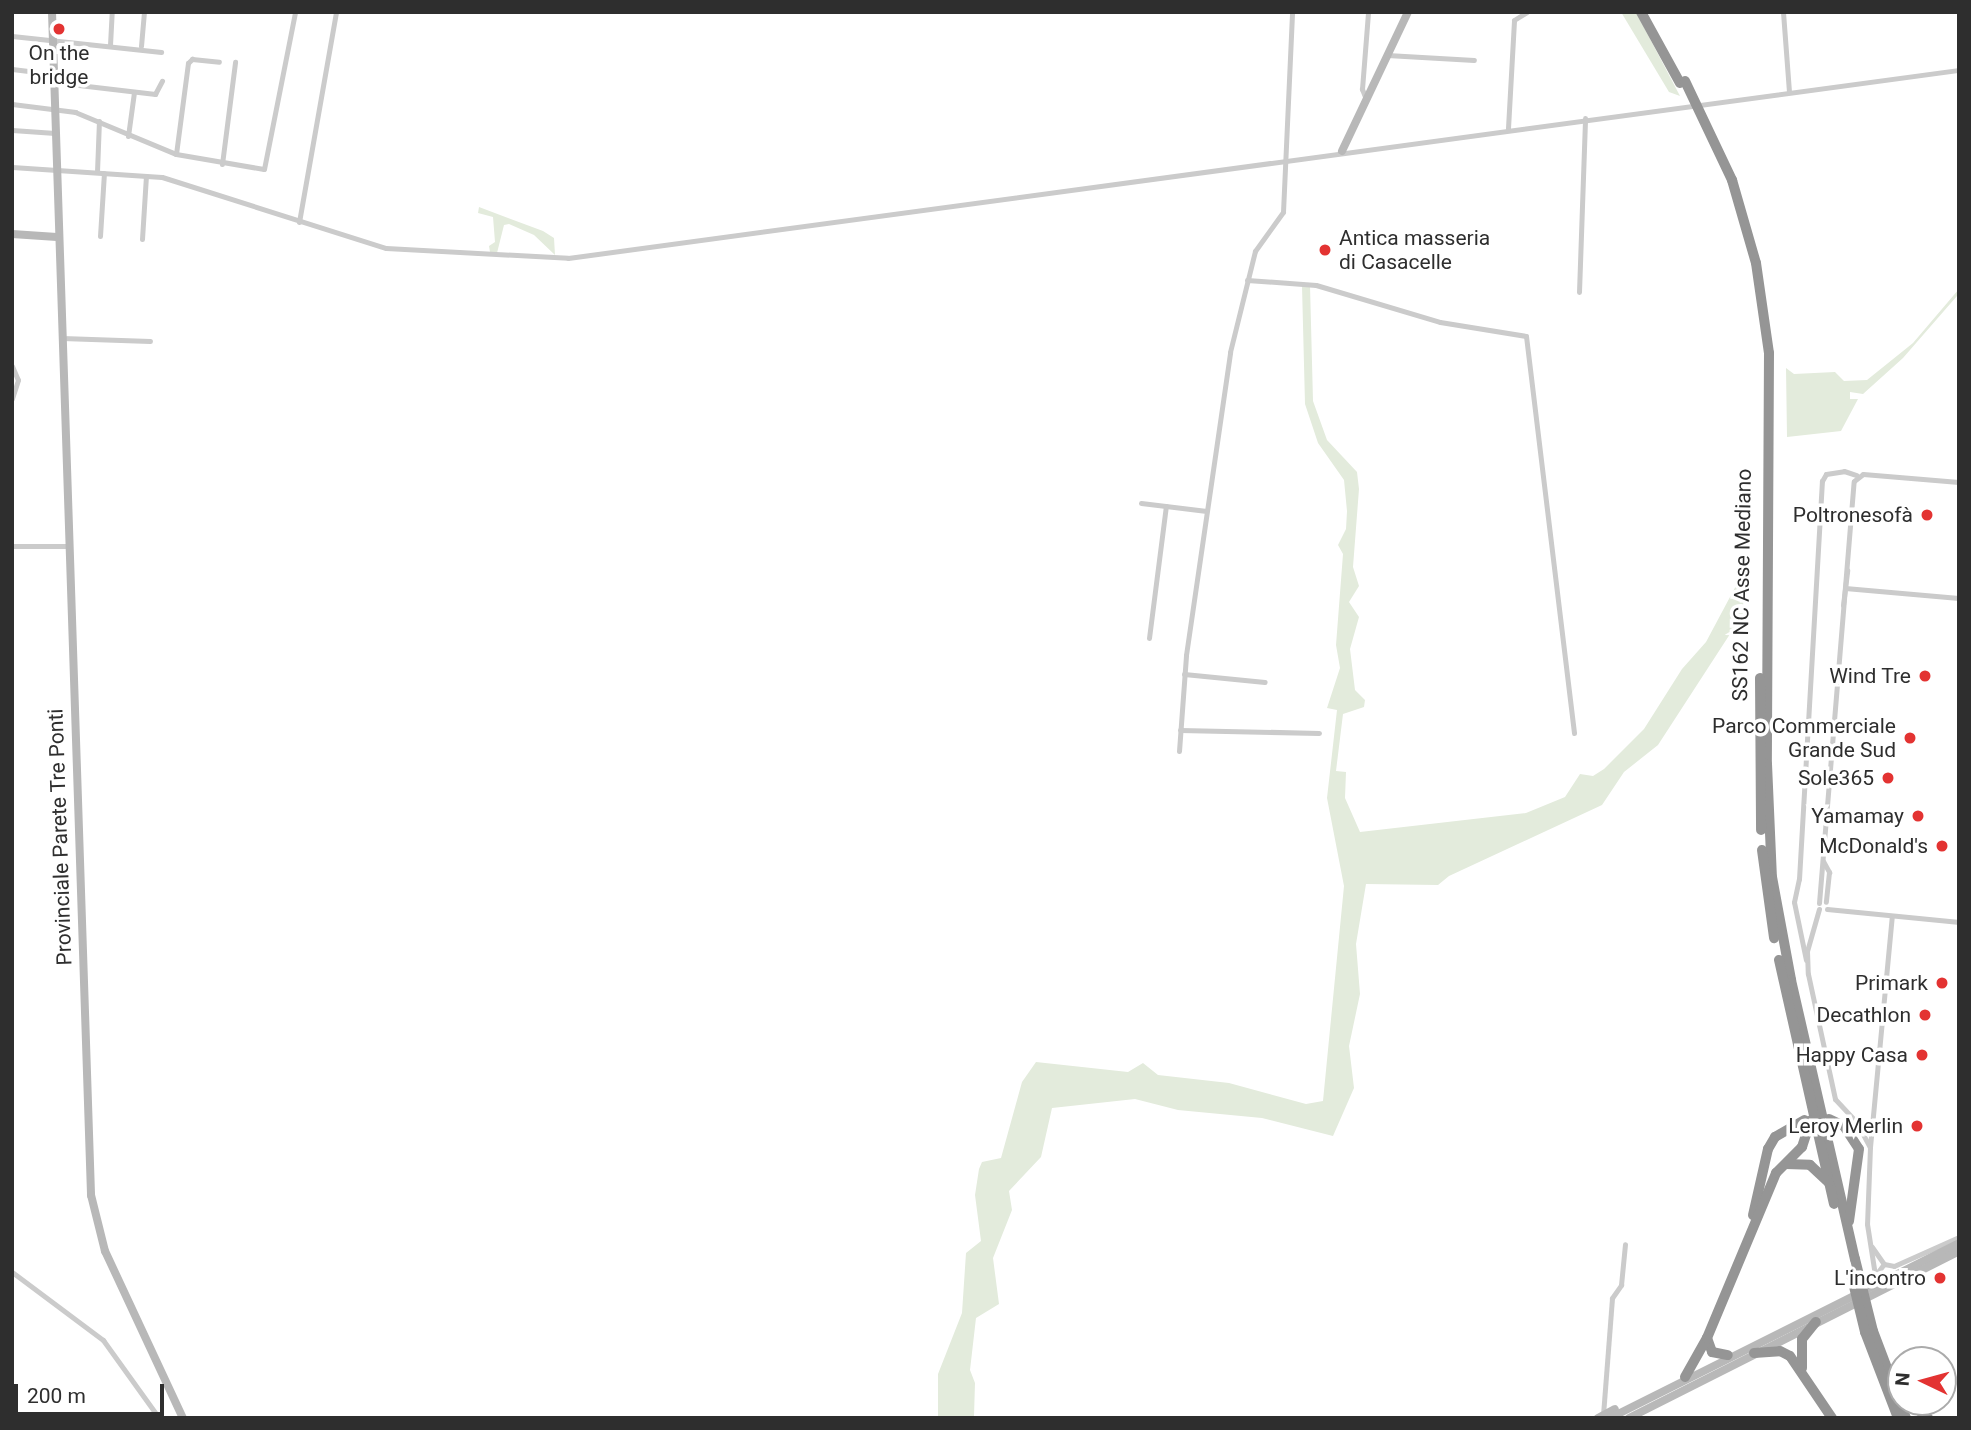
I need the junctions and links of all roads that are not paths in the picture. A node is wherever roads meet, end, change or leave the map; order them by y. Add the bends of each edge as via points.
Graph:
1 (52, 12) edge
2 (112, 12) edge
3 (144, 12) edge
4 (295, 12) edge
5 (336, 12) edge
6 (1292, 12) edge
7 (1368, 12) edge
8 (1408, 12) edge
9 (1527, 12) edge
10 (1641, 12) edge
11 (1649, 12) edge
12 (1783, 12) edge
13 (12, 36) edge
14 (52, 38) junction
15 (110, 45) junction
16 (141, 46) dead end
17 (161, 52) dead end
18 (1387, 55) junction
19 (1474, 60) dead end
20 (219, 62) dead end
21 (235, 62) dead end
22 (12, 69) edge
23 (1959, 70) edge
24 (53, 78) junction
25 (162, 81) dead end
26 (1683, 82) junction
27 (1789, 91) junction
28 (134, 92) junction
29 (1366, 99) junction
30 (12, 104) edge
31 (54, 110) junction
32 (1585, 118) junction
33 (99, 121) junction
34 (1508, 128) junction
35 (12, 130) edge
36 (55, 133) junction
37 (128, 136) junction
38 (1342, 150) junction
39 (176, 154) junction
40 (1284, 159) junction
41 (222, 164) junction
42 (12, 167) edge
43 (56, 170) junction
44 (100, 172) junction
45 (146, 176) junction
46 (299, 222) junction
47 (12, 234) edge
48 (100, 236) dead end
49 (57, 237) junction
50 (142, 239) dead end
51 (1247, 281) junction
52 (1579, 292) dead end
53 (60, 338) junction
54 (150, 341) dead end
55 (12, 366) edge
56 (12, 399) edge
57 (1856, 475) junction
58 (1959, 482) edge
59 (1141, 503) dead end
60 (1166, 506) junction
61 (1207, 511) junction
62 (12, 545) edge
63 (68, 546) junction
64 (1844, 588) junction
65 (1959, 598) edge
66 (1149, 638) dead end
67 (1184, 674) junction
68 (1265, 682) dead end
69 (1180, 730) junction
70 (1319, 733) dead end
71 (1574, 733) dead end
72 (1179, 751) dead end
73 (1823, 906) junction
74 (1892, 916) junction
75 (1959, 922) edge
76 (1806, 960) junction
77 (1787, 981) junction
78 (1808, 1117) junction
79 (1829, 1119) dead end
80 (1870, 1147) junction
81 (1786, 1164) junction
82 (1829, 1185) junction
83 (1750, 1231) junction
84 (1959, 1237) edge
85 (1849, 1238) junction
86 (1959, 1243) edge
87 (1625, 1244) dead end
88 (1871, 1245) junction
89 (1959, 1251) edge
90 (1851, 1260) junction
91 (1884, 1264) junction
92 (12, 1272) edge
93 (1875, 1275) junction
94 (1863, 1290) junction
95 (1816, 1322) junction
96 (1869, 1331) junction
97 (1707, 1338) junction
98 (1754, 1353) junction
99 (1728, 1355) junction
100 (1885, 1367) junction
101 (1887, 1370) edge
102 (1803, 1371) junction
103 (1685, 1377) junction
104 (1887, 1391) edge
105 (1603, 1417) edge
106 (159, 1418) edge
107 (183, 1418) edge
108 (1629, 1418) edge
109 (1832, 1418) edge
110 (1906, 1418) edge

1 - 14 street, Provinciale Parete Tre Ponti
2 - 15 street
3 - 16 street
4 - 41 street via 264,169
5 - 46 street
6 - 40 street
7 - 29 street via 1362,89
8 - 18 street
9 - 34 street via 1514,20
10 - 26 highway, SS162 NC Asse Mediano
11 - 26 highway, SS162 NC Asse Mediano
12 - 27 street
13 - 14 street
14 - 15 street
14 - 24 street, Provinciale Parete Tre Ponti
15 - 17 street
18 - 19 street
18 - 29 street
20 - 39 street via 192,59 188,63
21 - 41 street
22 - 24 street
23 - 27 street
24 - 28 street
24 - 31 street, Provinciale Parete Tre Ponti
25 - 28 street via 155,94
26 - 77 highway, SS162 NC Asse Mediano via 1729,181 1754,269 1767,437 1767,826 1778,939
27 - 32 street
28 - 37 street
29 - 38 street
30 - 31 street
31 - 33 street
31 - 36 street, Provinciale Parete Tre Ponti
32 - 34 street
32 - 52 street
33 - 37 street
33 - 44 street
34 - 38 street
35 - 36 street
36 - 43 street, Provinciale Parete Tre Ponti
37 - 39 street
38 - 40 street
39 - 41 street
40 - 46 street via 568,258 386,248
40 - 51 street via 1282,219 1255,251
42 - 43 street
43 - 44 street
43 - 49 street, Provinciale Parete Tre Ponti
44 - 45 street
44 - 48 street
45 - 46 street via 162,177
45 - 50 street
47 - 49 street
49 - 53 street, Provinciale Parete Tre Ponti
51 - 61 street via 1230,352
51 - 71 street via 1316,285 1440,322 1526,336
53 - 54 street
53 - 63 street, Provinciale Parete Tre Ponti
55 - 56 street via 18,380
57 - 58 street
57 - 64 street
57 - 76 street via 1844,471 1826,474 1822,481 1800,879 1794,902
59 - 60 street
60 - 61 street
60 - 66 street
61 - 67 street
62 - 63 street
63 - 107 street, Provinciale Parete Tre Ponti via 91,1195 105,1251
64 - 65 street
64 - 73 street via 1823,861 1829,872
67 - 68 street
67 - 69 street
69 - 70 street
69 - 72 street
73 - 74 street
73 - 76 street
74 - 75 street
74 - 80 street
76 - 80 street via 1835,1099 1857,1123
77 - 78 highway, SS162 NC Asse Mediano
77 - 85 highway, SS162 NC Asse Mediano
78 - 81 highway via 1808,1137
78 - 82 highway, SS162 NC Asse Mediano
78 - 83 highway via 1776,1136 1768,1149
79 - 85 highway via 1844,1126 1859,1149
80 - 88 street via 1867,1224
81 - 82 highway via 1810,1165
81 - 83 highway via 1776,1173
82 - 90 highway, SS162 NC Asse Mediano
83 - 97 highway
84 - 91 street via 1903,1265
85 - 90 highway, SS162 NC Asse Mediano
86 - 94 street
87 - 105 street via 1621,1285 1612,1298
88 - 91 street
88 - 93 street
89 - 95 street
90 - 96 highway, SS162 NC Asse Mediano, bridge
91 - 93 street
92 - 106 street via 103,1340
93 - 94 street
94 - 99 street
95 - 98 street
95 - 102 highway via 1799,1348
96 - 100 highway, SS162 NC Asse Mediano
96 - 104 highway, SS162 NC Asse Mediano
97 - 99 highway via 1712,1352
97 - 103 highway
98 - 102 highway via 1780,1351
98 - 108 street
99 - 103 street
100 - 101 highway
100 - 110 highway, SS162 NC Asse Mediano
102 - 109 highway
103 - 105 street

